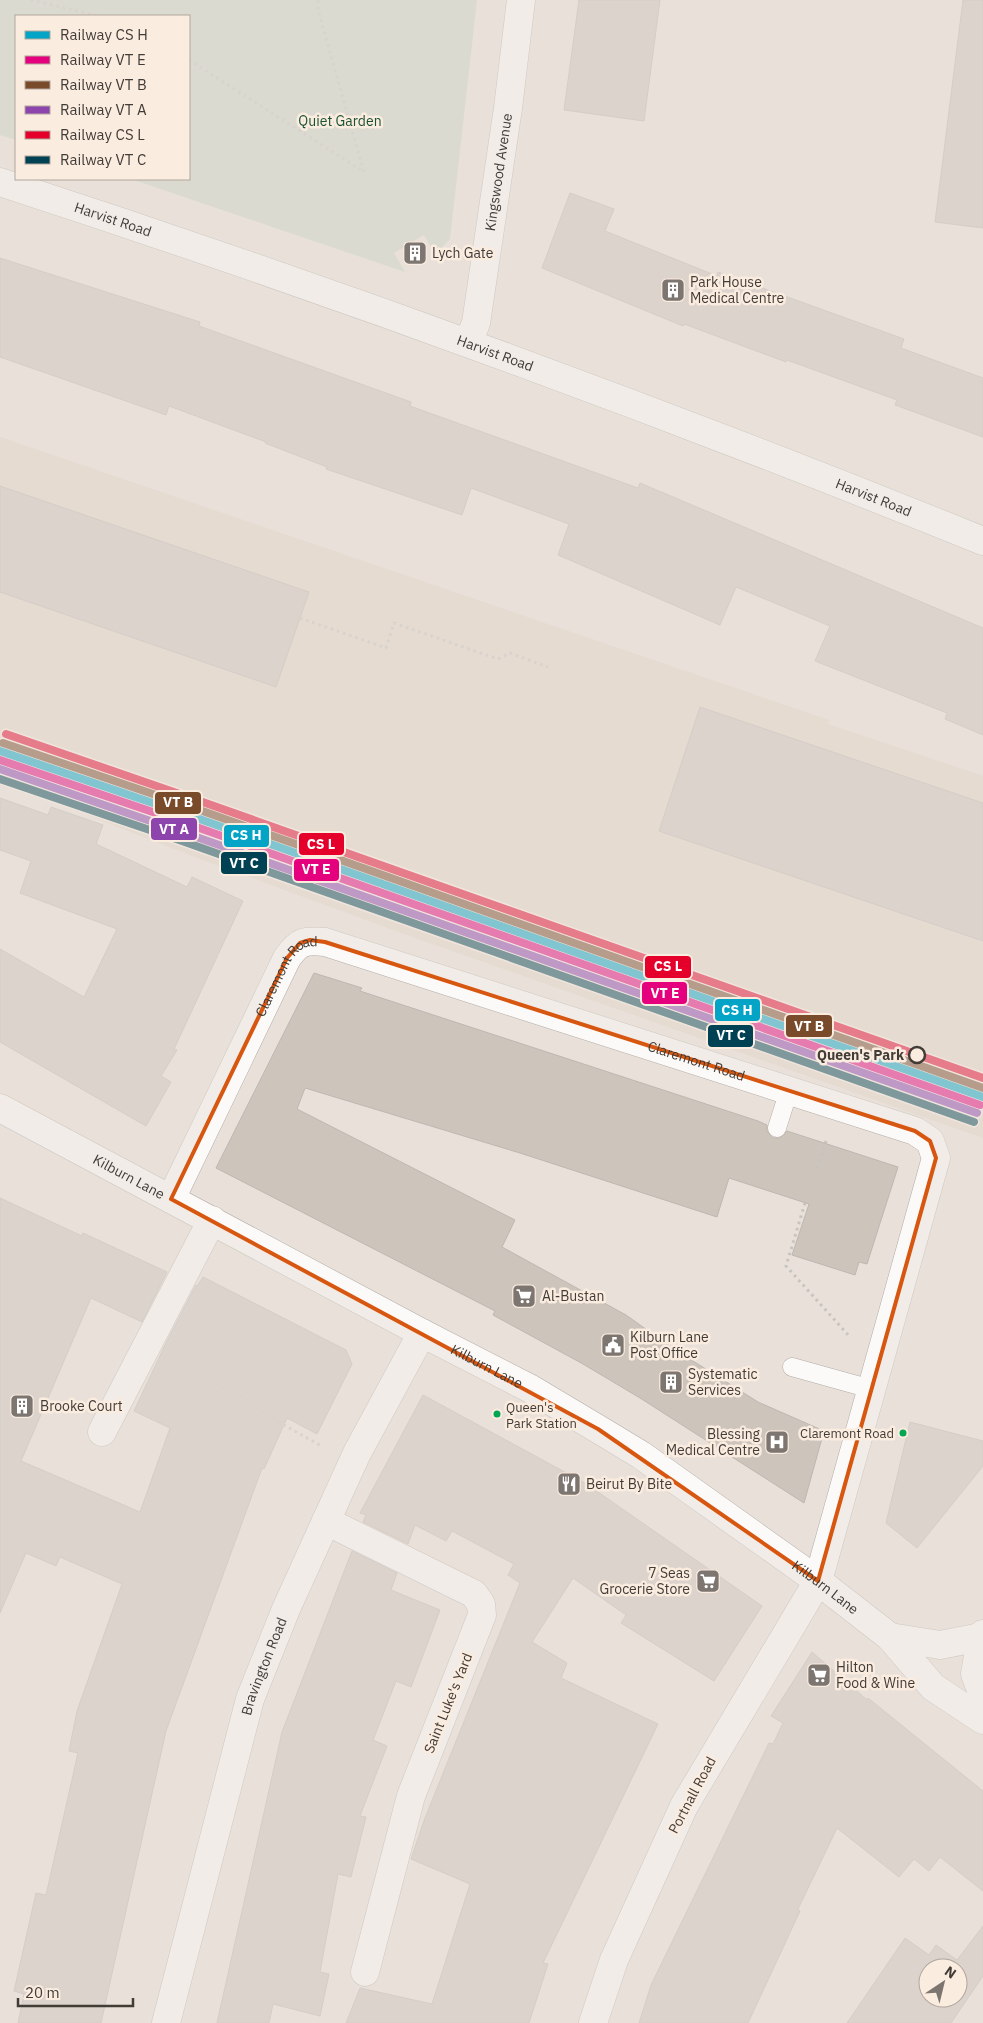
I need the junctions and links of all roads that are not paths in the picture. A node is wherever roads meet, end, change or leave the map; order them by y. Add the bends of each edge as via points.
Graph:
1 (521, 0) edge
2 (0, 182) edge
3 (468, 343) junction
4 (983, 540) edge
5 (789, 1090) junction
6 (0, 1108) edge
7 (777, 1128) dead end
8 (171, 1199) junction
9 (212, 1220) junction
10 (422, 1333) junction
11 (792, 1367) dead end
12 (874, 1378) junction
13 (102, 1432) dead end
14 (326, 1521) junction
15 (818, 1580) junction
16 (982, 1635) edge
17 (890, 1637) junction
18 (983, 1695) edge
19 (983, 1720) edge
20 (365, 1972) dead end
21 (166, 2023) edge
22 (593, 2023) edge

1 - 3 street, Kingswood Avenue via 476,322
2 - 3 street, Harvist Road
3 - 4 street, Harvist Road via 790,463
5 - 7 lane
5 - 8 street, Claremont Road via 325,942 310,940 300,943 287,958
5 - 12 street, Claremont Road via 915,1131 930,1141 936,1158
6 - 8 street, Kilburn Lane
8 - 9 street, Kilburn Lane
9 - 10 street, Kilburn Lane
9 - 13 street
10 - 14 street, Bravington Road via 352,1463
10 - 15 street, Kilburn Lane via 598,1428
11 - 12 lane
12 - 15 street, Claremont Road
14 - 20 street, Saint Luke's Yard via 474,1594 481,1604 482,1615 411,1796
14 - 21 street, Bravington Road via 250,1698
15 - 17 street, Kilburn Lane
15 - 22 street, Portnall Road via 684,1806 614,1960
16 - 17 street via 940,1645
16 - 18 street via 975,1674
17 - 19 street, Kilburn Lane via 932,1687

